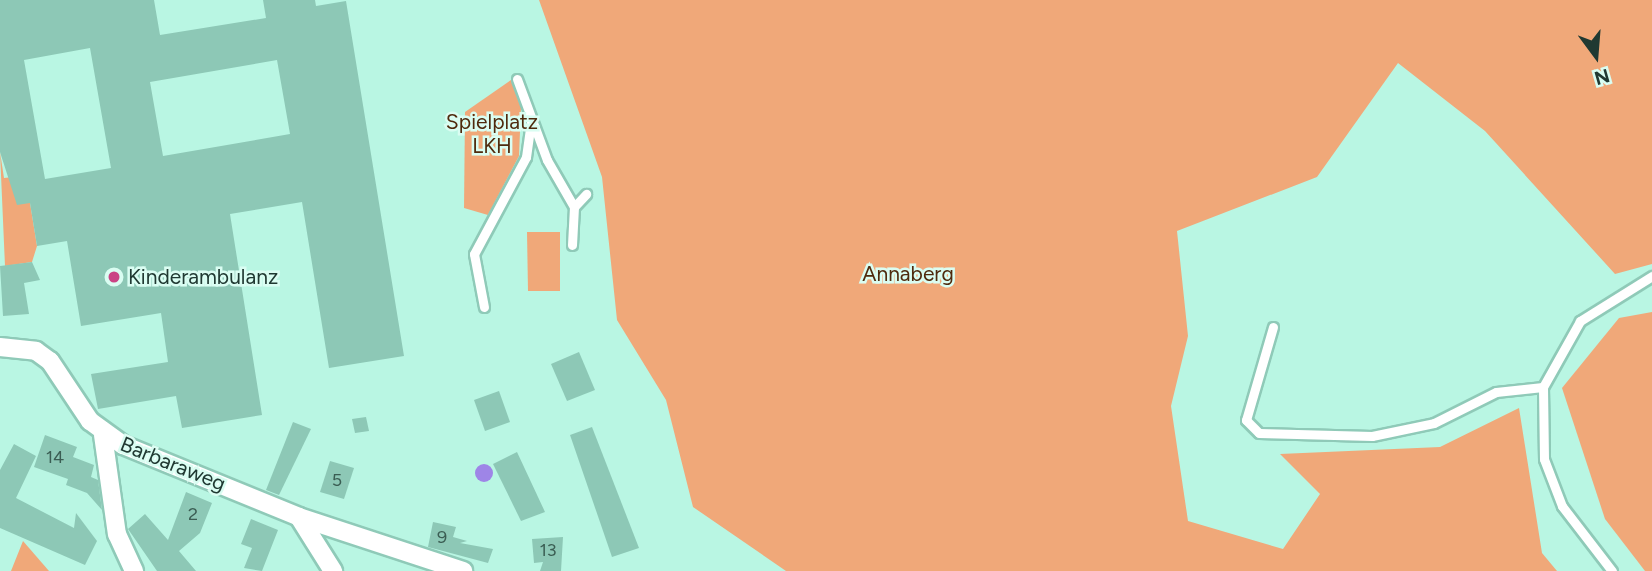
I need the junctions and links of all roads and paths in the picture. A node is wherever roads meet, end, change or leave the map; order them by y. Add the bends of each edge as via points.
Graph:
1 (517, 79) dead end
2 (531, 121) junction
3 (586, 194) dead end
4 (574, 207) junction
5 (572, 245) dead end
6 (1652, 276) edge
7 (484, 307) dead end
8 (1273, 327) dead end
9 (0, 347) edge
10 (1543, 387) junction
11 (103, 435) junction
12 (299, 517) junction
13 (134, 571) edge
14 (333, 571) edge
15 (463, 571) edge
16 (1612, 571) edge

1 - 2 lane
2 - 4 lane
2 - 7 lane via 526,157 474,254
3 - 4 lane
4 - 5 lane
6 - 10 lane via 1580,321
8 - 10 lane via 1246,421 1259,433 1372,436 1434,423 1496,392
9 - 11 street, Barbaraweg via 36,351 50,361
10 - 16 lane via 1544,459 1562,506
11 - 12 street, Barbaraweg
11 - 13 street via 117,534
12 - 14 street
12 - 15 street, Barbaraweg

